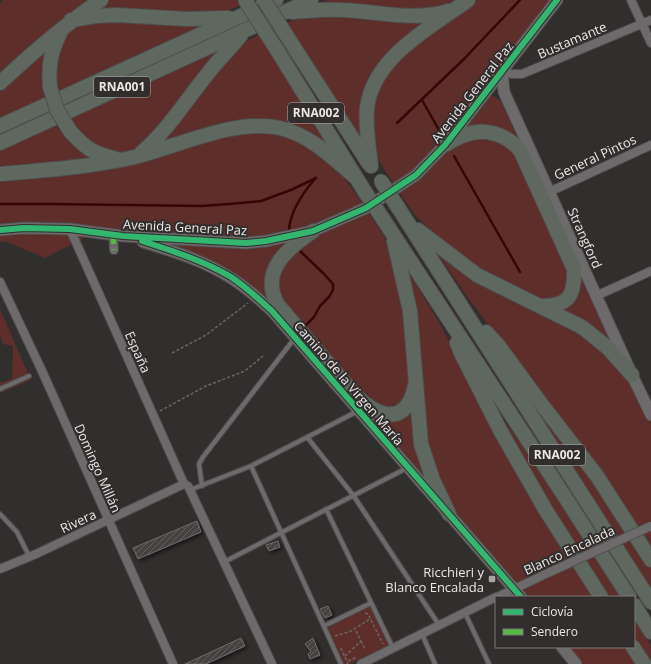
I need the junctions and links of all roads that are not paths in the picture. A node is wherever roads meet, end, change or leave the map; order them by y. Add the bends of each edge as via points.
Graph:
1 (101, 0) edge
2 (245, 0) edge
3 (264, 0) edge
4 (276, 0) edge
5 (311, 0) edge
6 (557, 0) edge
7 (631, 0) edge
8 (463, 3) edge
9 (284, 12) junction
10 (238, 17) junction
11 (651, 20) edge
12 (67, 24) junction
13 (642, 24) junction
14 (245, 31) junction
15 (651, 43) edge
16 (502, 71) junction
17 (0, 83) edge
18 (0, 126) edge
19 (0, 142) edge
20 (522, 144) junction
21 (445, 145) junction
22 (651, 145) edge
23 (136, 157) junction
24 (121, 160) junction
25 (371, 166) junction
26 (0, 174) edge
27 (355, 177) junction
28 (549, 192) junction
29 (407, 221) junction
30 (70, 229) junction
31 (0, 230) edge
32 (313, 230) junction
33 (391, 231) junction
34 (118, 235) junction
35 (114, 250) dead end
36 (579, 269) junction
37 (651, 271) edge
38 (0, 282) edge
39 (596, 296) junction
40 (270, 302) junction
41 (541, 306) junction
42 (463, 308) junction
43 (448, 318) junction
44 (294, 338) junction
45 (632, 375) junction
46 (29, 376) dead end
47 (416, 382) junction
48 (0, 390) edge
49 (648, 399) edge
50 (362, 407) junction
51 (651, 415) edge
52 (307, 438) junction
53 (251, 466) junction
54 (408, 467) junction
55 (202, 486) junction
56 (187, 487) junction
57 (354, 496) junction
58 (326, 509) junction
59 (0, 514) edge
60 (449, 514) junction
61 (109, 520) junction
62 (651, 526) edge
63 (281, 533) junction
64 (29, 557) junction
65 (651, 560) edge
66 (224, 562) junction
67 (0, 569) edge
68 (517, 593) edge
69 (501, 596) edge
70 (600, 596) edge
71 (628, 596) edge
72 (495, 597) edge
73 (651, 602) edge
74 (371, 603) junction
75 (635, 607) edge
76 (465, 612) junction
77 (324, 626) junction
78 (439, 626) junction
79 (651, 632) edge
80 (422, 634) junction
81 (393, 648) junction
82 (563, 648) edge
83 (634, 648) edge
84 (173, 664) edge
85 (272, 664) edge
86 (341, 664) edge
87 (361, 664) edge
88 (436, 664) edge
89 (490, 664) edge
90 (576, 664) edge
91 (644, 664) edge

1 - 12 highway
2 - 27 highway, RNA002, bridge
3 - 25 highway, RNA002, bridge
4 - 10 highway, RNA001
5 - 9 highway, RNA001
6 - 16 street, Avenida General Paz
7 - 13 street
8 - 9 highway via 426,16 340,9
8 - 25 highway via 396,53 375,81 367,107 366,123
9 - 14 highway, RNA001
10 - 12 highway via 187,19 117,15 96,16
10 - 18 highway, RNA001
11 - 13 street, Bustamante
12 - 17 highway
12 - 24 highway, bridge via 55,42 50,57 50,87 57,110 70,131 87,148 100,155
13 - 15 street
13 - 16 street, Bustamante via 522,74
14 - 19 highway, RNA001
14 - 23 highway via 166,127
16 - 20 street, Strangford via 504,92
16 - 21 street, Avenida General Paz
20 - 21 highway via 489,132 477,132
20 - 28 street, Strangford
20 - 36 highway via 521,152
21 - 32 street, Avenida General Paz via 416,175 366,208
22 - 28 street, General Pintos
23 - 24 highway
23 - 27 highway via 226,130 263,126 279,128 307,139 322,148
24 - 26 highway
25 - 29 highway, RNA002, bridge
27 - 33 highway, RNA002, bridge
28 - 36 street, Strangford
29 - 41 highway via 477,275
29 - 42 highway, RNA002
30 - 31 street, Avenida General Paz
30 - 34 street, Avenida General Paz
30 - 56 street, España
32 - 34 street, Avenida General Paz via 246,243
32 - 40 highway via 280,260 272,278
33 - 43 highway, RNA002
33 - 47 highway via 410,311
34 - 35 street
34 - 40 street, Camino de la Virgen María via 162,247 210,265 256,296
36 - 39 street, Strangford
36 - 41 highway via 568,299 554,306
37 - 39 street
38 - 61 street, Domingo Millán
39 - 45 street, Strangford
40 - 44 street, Camino de la Virgen María
40 - 50 highway via 278,305 358,397
41 - 45 highway via 591,333
42 - 65 highway, RNA002 via 498,345 597,476
42 - 73 highway, RNA002
43 - 70 highway, RNA002 via 462,355 500,430 545,509
43 - 71 highway, RNA002
44 - 50 street, Camino de la Virgen María
44 - 55 lane via 203,457 199,464
45 - 49 street, Strangford
46 - 48 lane
47 - 50 highway via 411,399 405,408 397,413 389,415
47 - 60 highway via 423,450 433,480
49 - 51 street, Strangford
50 - 52 lane
50 - 54 street, Camino de la Virgen María
52 - 53 lane
52 - 57 lane
53 - 55 lane
53 - 63 lane
54 - 57 lane
54 - 60 street, Camino de la Virgen María
55 - 56 lane
56 - 61 street, Rivera
56 - 66 street, España
57 - 58 lane
57 - 78 lane
58 - 63 lane
58 - 74 lane
59 - 64 lane via 17,532
60 - 68 street, Camino de la Virgen María
61 - 64 street, Rivera
61 - 84 street, Domingo Millán
62 - 68 street, Blanco Encalada, bridge via 550,572
63 - 66 lane
63 - 77 lane
64 - 67 street, Rivera
66 - 85 street, España
68 - 69 street, Blanco Encalada
72 - 76 street, Blanco Encalada
74 - 77 lane
74 - 81 lane
75 - 79 highway
76 - 78 street, Blanco Encalada
76 - 89 lane
77 - 86 lane
78 - 80 street, Blanco Encalada
80 - 81 street, Blanco Encalada
80 - 88 lane
81 - 87 street, Blanco Encalada
82 - 90 street
83 - 91 highway

